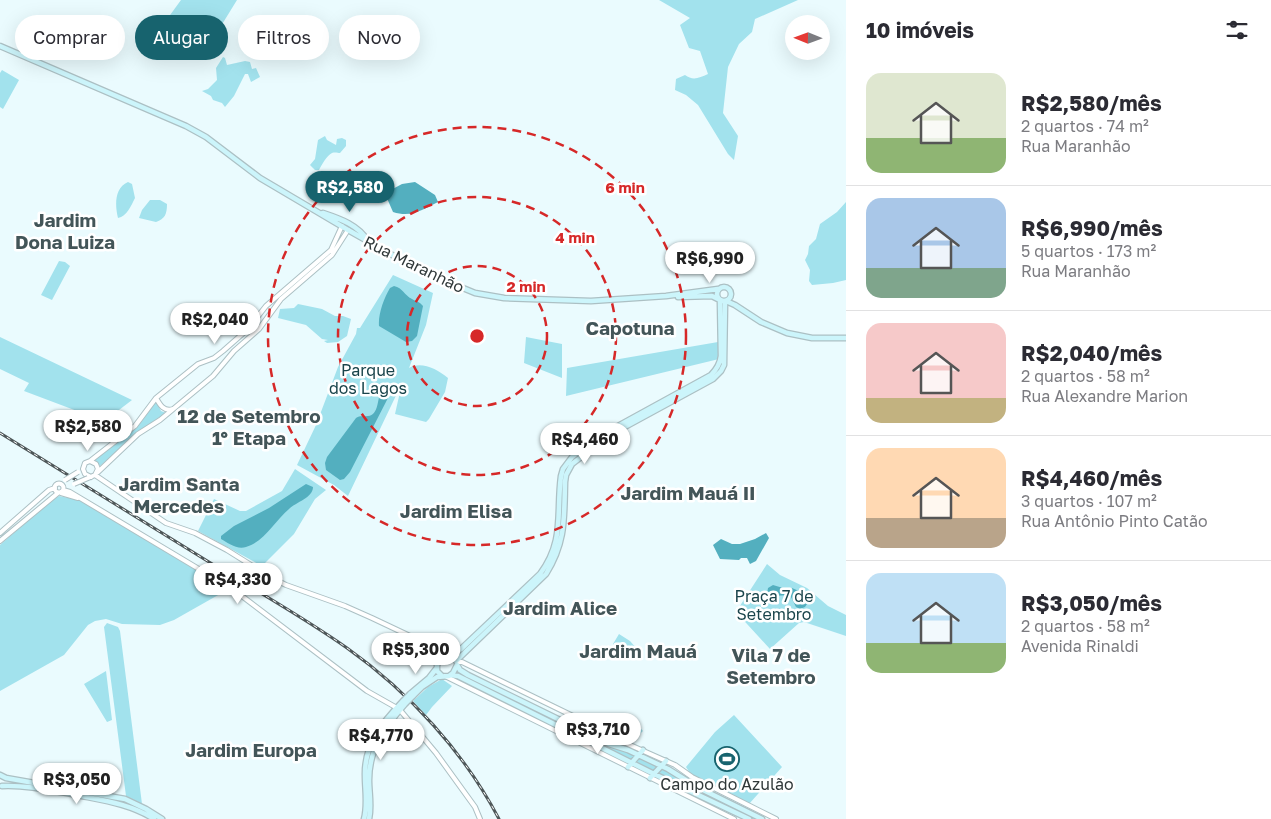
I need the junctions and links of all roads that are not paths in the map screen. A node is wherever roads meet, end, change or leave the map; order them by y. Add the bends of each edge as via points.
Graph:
1 (0, 46) edge
2 (312, 209) junction
3 (344, 220) junction
4 (350, 224) junction
5 (342, 226) junction
6 (348, 230) junction
7 (369, 242) junction
8 (718, 289) junction
9 (731, 295) junction
10 (666, 296) junction
11 (722, 301) junction
12 (735, 305) junction
13 (261, 312) junction
14 (269, 316) junction
15 (846, 338) edge
16 (694, 384) junction
17 (692, 390) junction
18 (156, 398) junction
19 (176, 408) junction
20 (640, 416) junction
21 (598, 438) junction
22 (594, 446) junction
23 (90, 461) junction
24 (83, 467) junction
25 (93, 475) junction
26 (58, 484) junction
27 (54, 488) junction
28 (61, 491) junction
29 (562, 503) junction
30 (0, 533) edge
31 (0, 541) edge
32 (447, 655) junction
33 (457, 663) junction
34 (436, 669) junction
35 (448, 676) junction
36 (411, 695) junction
37 (398, 709) junction
38 (643, 750) junction
39 (638, 755) junction
40 (666, 761) junction
41 (630, 765) junction
42 (662, 766) junction
43 (2, 776) edge
44 (652, 776) junction
45 (1, 786) edge
46 (154, 819) edge
47 (162, 819) edge
48 (364, 819) edge
49 (369, 819) edge
50 (480, 819) edge
51 (734, 819) edge
52 (748, 819) edge
53 (762, 819) edge
54 (776, 819) edge

1 - 2 main road, Rua Maranhão via 186,126 260,178
2 - 3 main road
2 - 5 main road, Rua Maranhão
3 - 4 main road
3 - 5 main road
4 - 6 main road
4 - 7 main road
5 - 6 main road, Rua Maranhão
5 - 13 street via 331,250
6 - 7 main road, Rua Maranhão
6 - 14 street via 332,256 290,290
7 - 10 main road, Rua Maranhão via 425,272 490,297 565,301
8 - 9 main road via 727,288
8 - 10 main road, Rua Maranhão
8 - 11 main road via 716,293
9 - 11 main road
9 - 12 main road
10 - 11 main road, Rua Maranhão via 712,296
11 - 12 main road, Rua Maranhão
11 - 16 main road via 720,362 710,375
11 - 17 main road via 724,365 717,376
12 - 15 main road, Rua Maranhão via 761,322 787,333 812,338
13 - 14 street
13 - 18 street via 248,329 223,351 198,364
14 - 19 street via 217,372
16 - 17 main road
16 - 20 main road
17 - 20 main road
18 - 19 street via 163,408
18 - 23 street via 135,426
19 - 25 street via 138,434
20 - 21 main road
20 - 22 main road
21 - 22 main road
21 - 29 main road via 567,463 561,476
22 - 29 main road via 569,468
23 - 24 street
23 - 25 street via 96,464
24 - 25 street via 85,474
24 - 26 street, bridge
25 - 28 street, bridge
25 - 32 street via 166,523 195,533 270,577 345,606
26 - 27 street
26 - 28 street via 62,485
27 - 28 street
27 - 30 street
28 - 31 street
28 - 37 street via 111,515 234,590 367,691
29 - 32 main road via 558,534 540,574 461,649
29 - 33 main road via 561,541 546,574
32 - 33 main road via 454,657
32 - 34 main road via 438,662
33 - 35 main road via 456,670
33 - 38 street via 462,662 484,672
33 - 39 main road via 460,670
34 - 35 main road
34 - 36 main road
35 - 36 main road via 431,680
35 - 41 main road via 458,676
36 - 37 main road, bridge
37 - 48 main road via 378,729 368,751
37 - 49 main road via 378,740 371,758
37 - 50 street via 436,753
38 - 39 main road
38 - 40 street
39 - 41 main road
39 - 42 main road
40 - 42 main road
40 - 54 street via 707,786
41 - 44 main road
42 - 44 main road
42 - 53 main road
43 - 45 main road
43 - 47 main road via 125,799
44 - 51 street
44 - 52 main road
45 - 46 main road via 37,788 117,803

